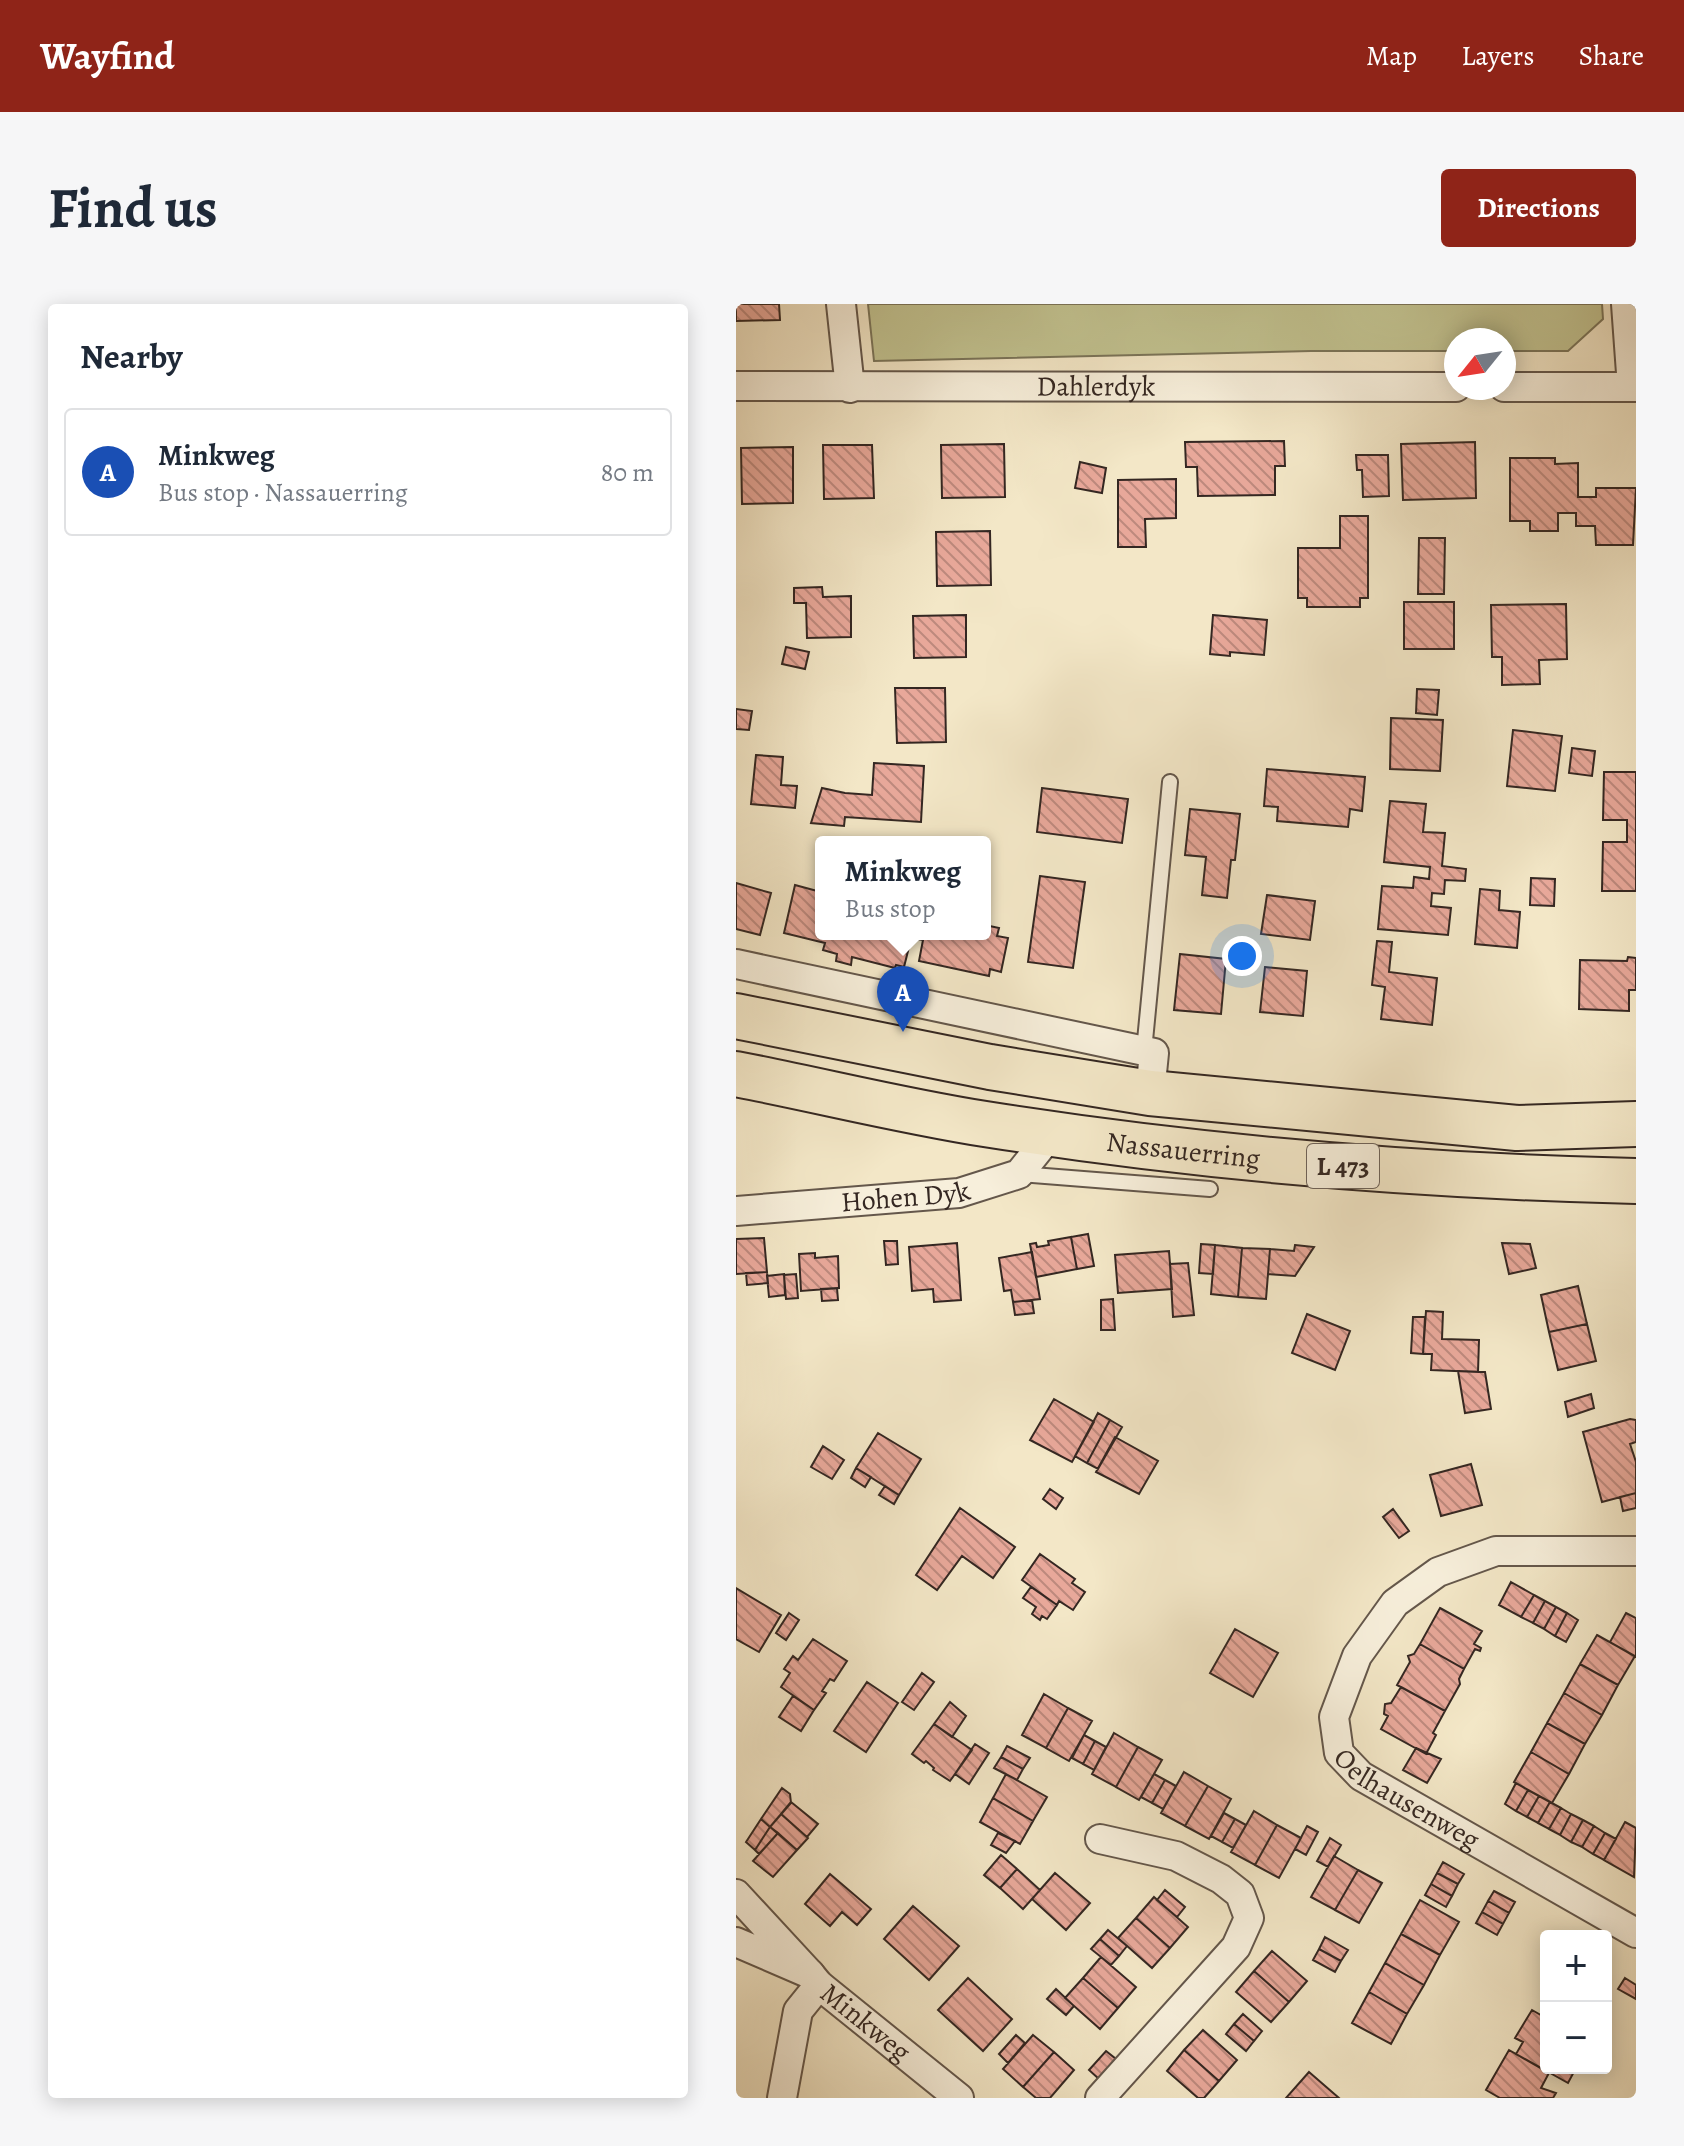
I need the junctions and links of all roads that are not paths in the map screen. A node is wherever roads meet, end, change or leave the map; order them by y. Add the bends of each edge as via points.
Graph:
1 (841, 304) edge
2 (1626, 304) edge
3 (736, 386) edge
4 (1444, 387) edge
5 (1516, 387) edge
6 (1634, 387) edge
7 (850, 388) junction
8 (1170, 782) dead end
9 (736, 964) edge
10 (736, 1016) edge
11 (1149, 1066) junction
12 (736, 1074) edge
13 (1636, 1124) edge
14 (1051, 1134) junction
15 (1019, 1174) junction
16 (1636, 1181) edge
17 (1210, 1189) dead end
18 (736, 1211) edge
19 (1636, 1551) edge
20 (1100, 1839) dead end
21 (736, 1894) edge
22 (1636, 1933) edge
23 (736, 1942) edge
24 (815, 1979) junction
25 (782, 2098) edge
26 (959, 2098) edge
27 (1100, 2098) edge

1 - 7 street
2 - 6 street
3 - 7 street, Dahlerdyk
4 - 7 street, Dahlerdyk
5 - 6 street
8 - 11 lane
9 - 11 street, Nassauerring
10 - 11 main road, Nassauerring / L 473 via 990,1067
11 - 13 main road, Nassauerring / L 473 via 1517,1128
12 - 14 main road, Nassauerring / L 473
14 - 15 street
14 - 16 main road, Nassauerring / L 473 via 1308,1164
15 - 17 lane
15 - 18 street, Hohen Dyk via 959,1193
19 - 22 street, Oelhausenweg via 1496,1551 1438,1572 1395,1603 1357,1656 1334,1717 1339,1753 1361,1776
20 - 27 street via 1176,1856 1221,1879 1240,1894 1249,1918 1236,1947
21 - 24 street, Minkweg
23 - 24 street, Minkweg
24 - 25 street via 798,2011
24 - 26 street, Minkweg

